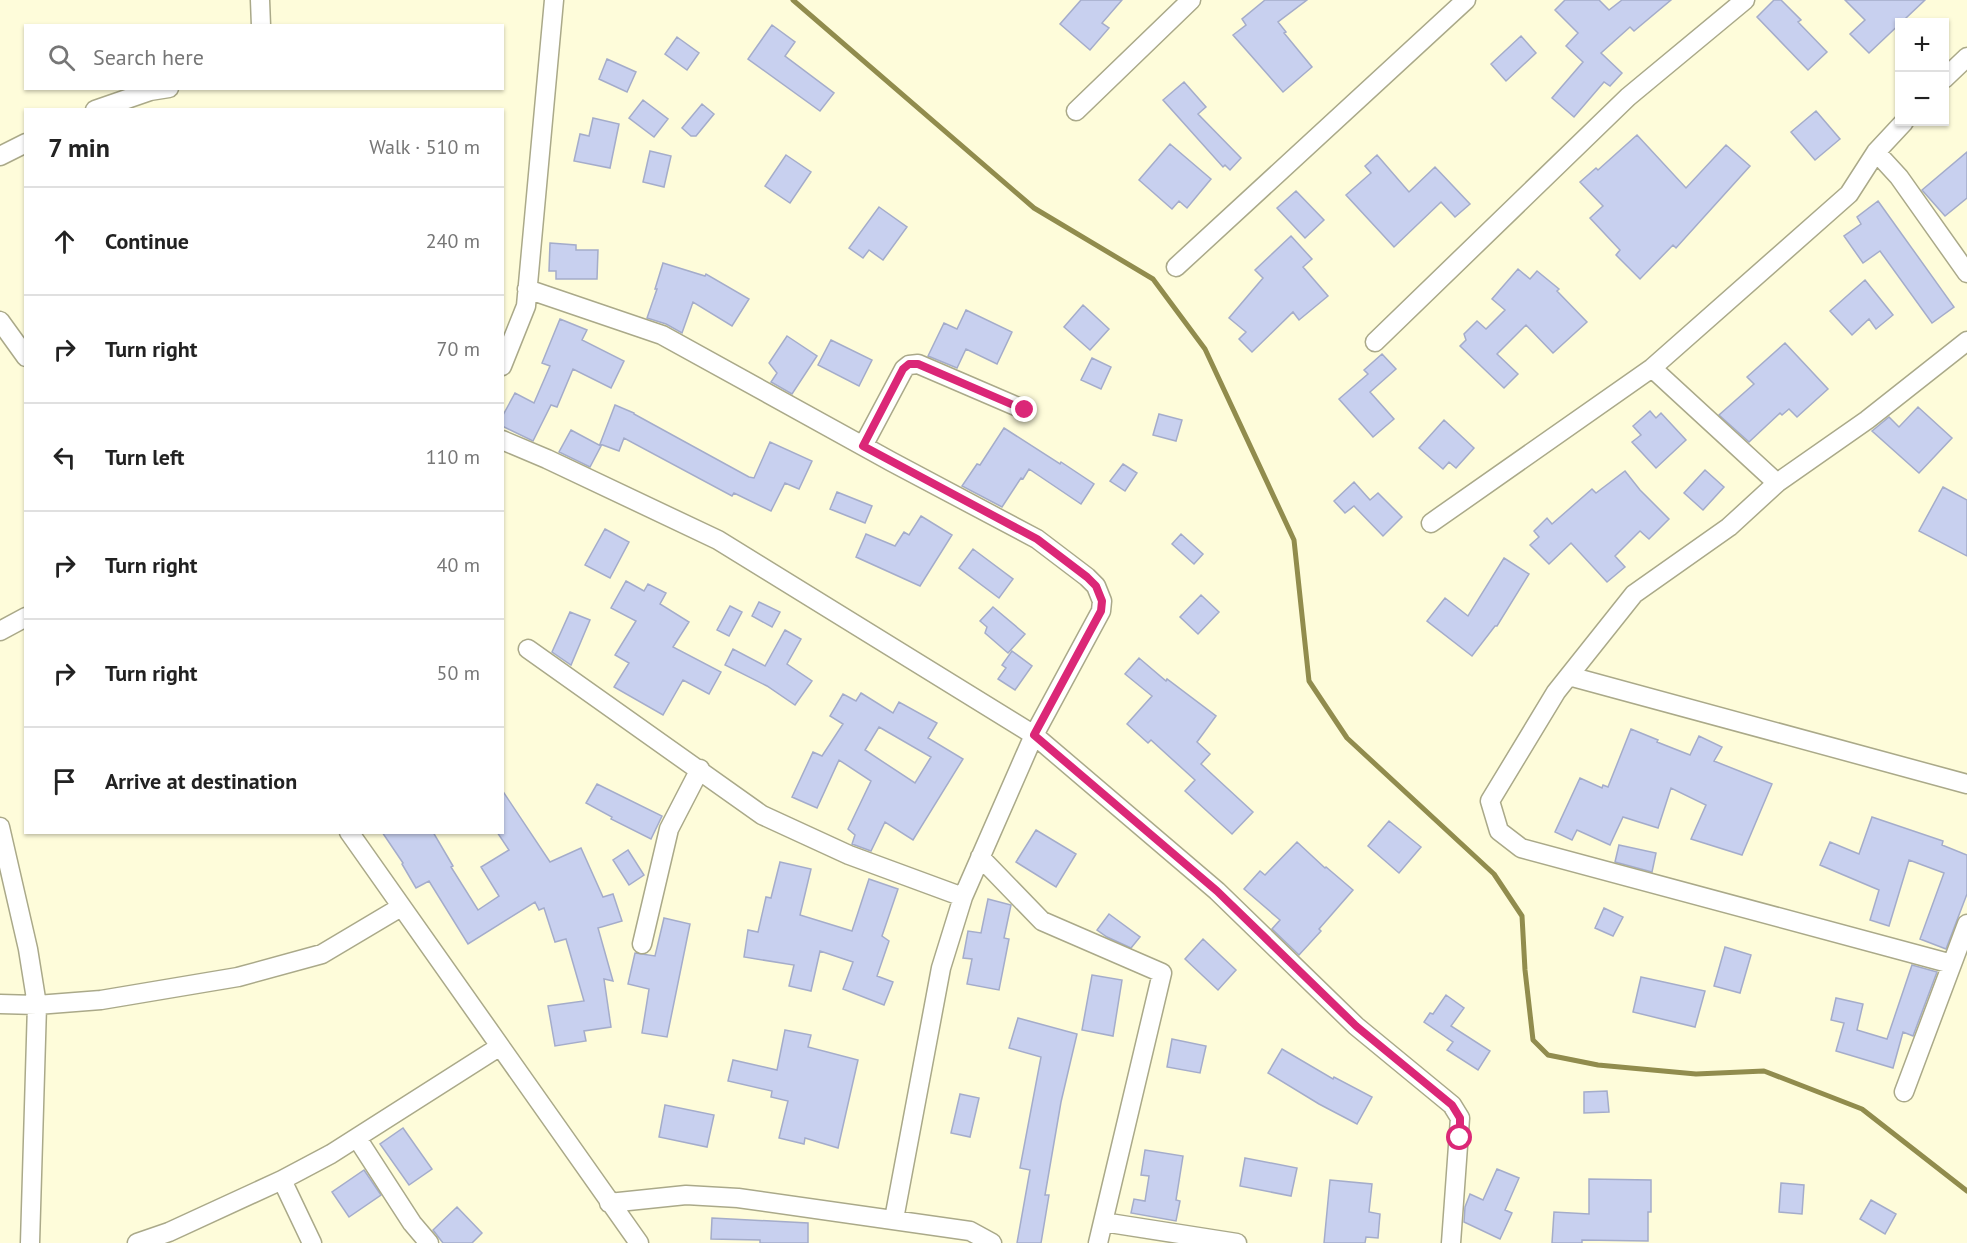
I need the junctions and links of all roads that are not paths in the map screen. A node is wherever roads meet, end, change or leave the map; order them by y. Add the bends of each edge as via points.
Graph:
1 (260, 0) edge
2 (554, 0) edge
3 (1191, 0) edge
4 (1466, 0) edge
5 (1744, 0) edge
6 (261, 24) edge
7 (1967, 57) edge
8 (1949, 74) edge
9 (156, 90) edge
10 (101, 108) edge
11 (1076, 111) dead end
12 (1900, 126) edge
13 (24, 144) edge
14 (1876, 152) junction
15 (0, 156) edge
16 (1176, 267) dead end
17 (1967, 273) edge
18 (527, 289) junction
19 (12, 327) edge
20 (1967, 341) edge
21 (1376, 342) dead end
22 (24, 353) edge
23 (504, 361) edge
24 (1652, 368) junction
25 (1025, 410) dead end
26 (504, 441) edge
27 (863, 446) junction
28 (1777, 483) junction
29 (1431, 523) dead end
30 (24, 619) edge
31 (0, 631) edge
32 (528, 649) dead end
33 (1569, 676) junction
34 (1034, 735) junction
35 (700, 769) junction
36 (1967, 784) edge
37 (0, 827) edge
38 (350, 834) edge
39 (2, 852) edge
40 (981, 857) junction
41 (963, 897) junction
42 (401, 907) junction
43 (1967, 924) edge
44 (642, 944) dead end
45 (1952, 964) junction
46 (0, 1004) edge
47 (37, 1005) junction
48 (499, 1047) junction
49 (1904, 1092) dead end
50 (357, 1138) junction
51 (282, 1180) junction
52 (609, 1203) junction
53 (894, 1219) junction
54 (1103, 1222) junction
55 (170, 1238) edge
56 (30, 1243) edge
57 (137, 1243) edge
58 (312, 1243) edge
59 (429, 1243) edge
60 (639, 1243) edge
61 (992, 1243) edge
62 (1098, 1243) edge
63 (1237, 1243) edge
64 (1451, 1243) edge

1 - 6 street
2 - 18 street
3 - 11 street
4 - 16 street
5 - 21 street via 1628,97
7 - 8 street
9 - 10 street
12 - 14 street
13 - 15 street
14 - 17 street via 1899,177
14 - 24 street via 1849,194
18 - 23 street via 526,306
18 - 27 street via 662,335
19 - 22 street
20 - 28 street via 1867,420
24 - 28 street
24 - 29 street
25 - 27 street via 918,364 909,364
26 - 34 street via 718,540
27 - 34 street via 1037,539 1096,586 1101,611
28 - 33 street via 1729,527 1634,594
30 - 31 street
32 - 35 street
33 - 36 street
33 - 45 street via 1490,801 1499,831 1521,848
34 - 40 street
34 - 64 street via 1217,891 1356,1026 1452,1105 1460,1118 1460,1138
35 - 41 street via 762,815 849,855
35 - 44 street via 669,829
37 - 39 street
38 - 42 street
39 - 47 street via 28,949
40 - 41 street
40 - 54 street via 1042,921 1162,974
41 - 53 street via 941,968
42 - 47 street via 322,954 269,969 101,1000
42 - 48 street
43 - 45 street
45 - 49 street
46 - 47 street
47 - 56 street
48 - 50 street
48 - 52 street
50 - 51 street
50 - 59 street
51 - 55 street
51 - 58 street
52 - 53 street via 686,1195 728,1197
52 - 60 street
53 - 61 street via 970,1231
54 - 62 street
54 - 63 street
55 - 57 street

